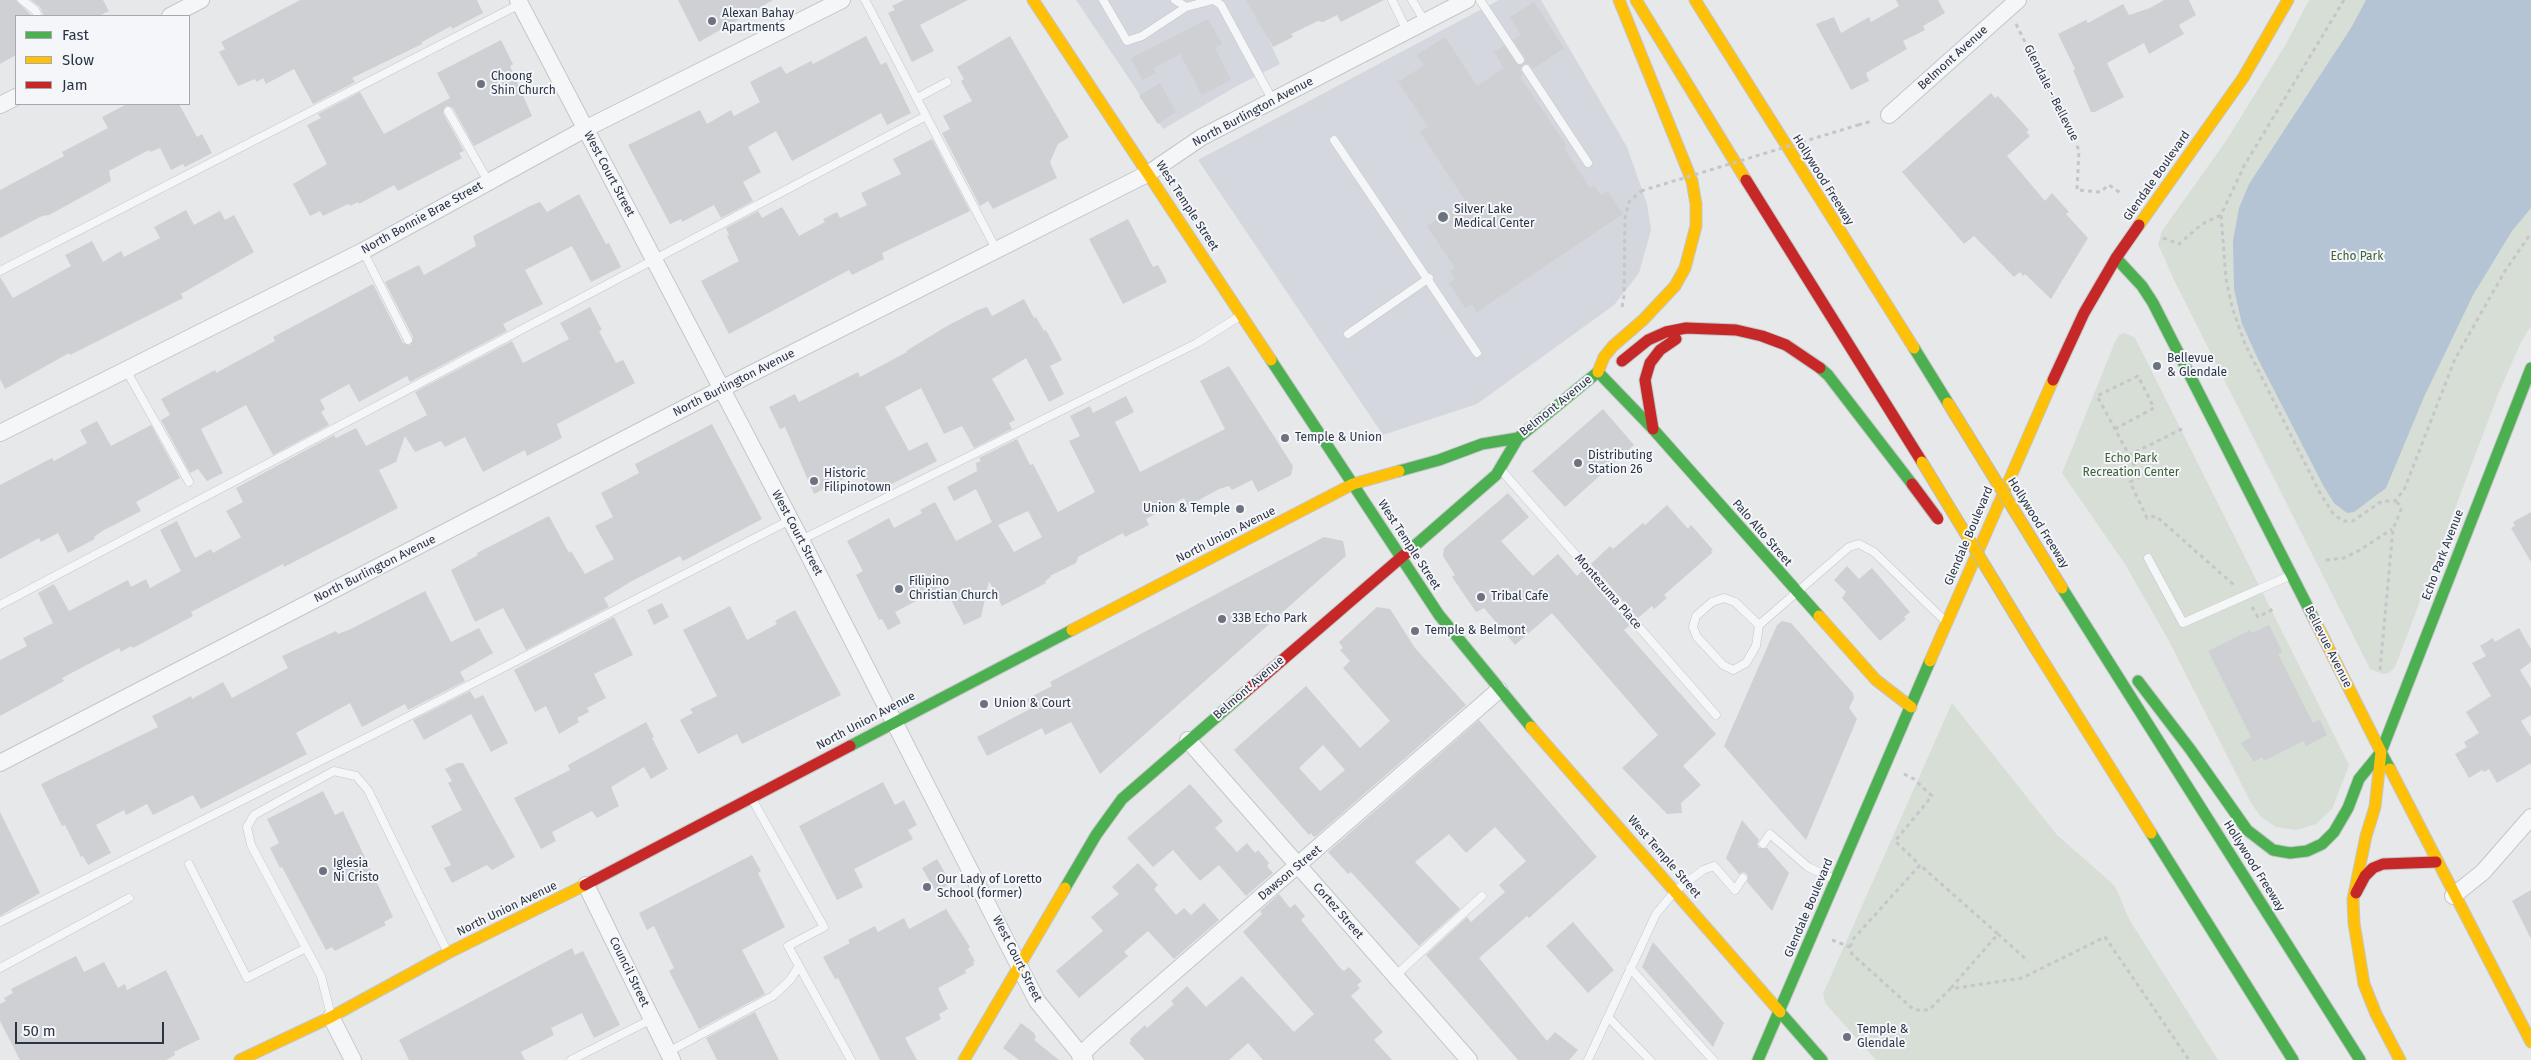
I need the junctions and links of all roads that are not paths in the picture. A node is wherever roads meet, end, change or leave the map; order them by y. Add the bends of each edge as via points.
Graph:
1 (22, 0) edge
2 (201, 0) edge
3 (842, 0) edge
4 (865, 0) edge
5 (1033, 0) edge
6 (1103, 0) edge
7 (1175, 0) edge
8 (1214, 0) edge
9 (1392, 0) edge
10 (1412, 0) edge
11 (1467, 0) edge
12 (1480, 0) edge
13 (1619, 0) edge
14 (1636, 0) edge
15 (1695, 0) edge
16 (2288, 0) edge
17 (519, 2) edge
18 (2010, 3) edge
19 (1186, 7) junction
20 (38, 15) edge
21 (172, 15) edge
22 (1425, 22) junction
23 (1407, 31) junction
24 (1520, 60) dead end
25 (1526, 69) dead end
26 (947, 82) dead end
27 (15, 98) edge
28 (917, 98) junction
29 (1273, 101) junction
30 (0, 106) edge
31 (448, 111) dead end
32 (1889, 115) dead end
33 (926, 116) junction
34 (585, 129) junction
35 (1334, 140) dead end
36 (1588, 163) dead end
37 (1149, 173) junction
38 (488, 181) junction
39 (996, 249) junction
40 (363, 251) junction
41 (2116, 258) junction
42 (654, 260) junction
43 (0, 271) edge
44 (1429, 278) junction
45 (1241, 315) junction
46 (1736, 330) junction
47 (1348, 334) dead end
48 (408, 340) dead end
49 (1477, 353) dead end
50 (2531, 368) edge
51 (126, 370) junction
52 (1598, 372) junction
53 (721, 389) junction
54 (1653, 429) junction
55 (0, 433) edge
56 (1518, 438) junction
57 (1500, 470) junction
58 (189, 482) dead end
59 (1353, 484) junction
60 (790, 520) junction
61 (1947, 531) dead end
62 (801, 540) junction
63 (1959, 546) dead end
64 (1401, 557) junction
65 (2148, 558) dead end
66 (2291, 575) junction
67 (2062, 588) junction
68 (1797, 593) junction
69 (0, 605) edge
70 (1947, 622) junction
71 (1759, 625) junction
72 (2035, 648) junction
73 (1500, 690) junction
74 (1911, 707) junction
75 (1716, 715) dead end
76 (895, 722) junction
77 (1188, 740) junction
78 (2381, 752) junction
79 (0, 763) edge
80 (751, 798) junction
81 (2531, 817) edge
82 (1764, 844) dead end
83 (2436, 862) junction
84 (189, 864) dead end
85 (1298, 865) junction
86 (1743, 878) dead end
87 (1836, 880) junction
88 (586, 885) junction
89 (1675, 891) junction
90 (1482, 896) dead end
91 (2453, 896) junction
92 (129, 898) dead end
93 (2354, 899) junction
94 (0, 922) edge
95 (306, 948) junction
96 (448, 953) junction
97 (799, 966) junction
98 (1021, 966) junction
99 (0, 968) edge
100 (1630, 968) junction
101 (1395, 976) junction
102 (1779, 1011) junction
103 (331, 1017) junction
104 (1608, 1017) junction
105 (652, 1019) junction
106 (2531, 1042) edge
107 (670, 1056) edge
108 (1082, 1058) edge
109 (240, 1060) edge
110 (353, 1060) edge
111 (571, 1060) edge
112 (851, 1060) edge
113 (964, 1060) edge
114 (1468, 1060) edge
115 (1588, 1060) edge
116 (1650, 1060) edge
117 (1713, 1060) edge
118 (1758, 1060) edge
119 (1822, 1060) edge
120 (2293, 1060) edge
121 (2360, 1060) edge
122 (2400, 1060) edge

1 - 20 lane
2 - 21 street
3 - 34 street, North Bonnie Brae Street
4 - 28 lane
5 - 37 main road, West Temple Street
6 - 19 lane via 1127,41 1142,36
7 - 19 lane
8 - 19 lane
8 - 29 lane via 1221,5
9 - 23 lane
10 - 22 lane
11 - 22 street, North Burlington Avenue
12 - 24 lane
13 - 52 main road via 1692,181 1696,226 1685,268 1675,286 1604,357
14 - 72 main road, bridge
15 - 67 main road, Hollywood Freeway, bridge
16 - 41 main road, Glendale Boulevard via 2243,78
17 - 34 street, West Court Street
17 - 43 lane
18 - 32 street, Belmont Avenue
22 - 23 street, North Burlington Avenue
23 - 29 street, North Burlington Avenue
25 - 36 lane
26 - 28 lane
27 - 30 street
28 - 33 lane
29 - 37 street, North Burlington Avenue via 1202,137
31 - 38 lane
33 - 39 lane
33 - 42 lane
34 - 38 street, North Bonnie Brae Street
34 - 42 street, West Court Street
35 - 44 lane
37 - 39 street, North Burlington Avenue
37 - 45 main road, West Temple Street
38 - 40 street, North Bonnie Brae Street
39 - 53 street, North Burlington Avenue
40 - 48 lane
40 - 51 street, North Bonnie Brae Street
41 - 66 main road, Bellevue Avenue via 2142,286 2152,303
41 - 70 main road, Glendale Boulevard via 2070,340
42 - 53 street, West Court Street
42 - 69 lane
44 - 47 lane
44 - 49 lane
45 - 59 main road, West Temple Street
45 - 62 lane via 1197,343
46 - 52 main road via 1693,327 1666,332 1648,340 1612,367
46 - 54 main road via 1693,332 1660,350 1650,363 1645,380
46 - 61 main road, bridge via 1786,345 1828,375
50 - 78 main road, Echo Park Avenue
51 - 55 street, North Bonnie Brae Street
51 - 58 lane
52 - 54 main road, Palo Alto Street
52 - 56 main road, Belmont Avenue
53 - 60 street, West Court Street
53 - 79 street, North Burlington Avenue
54 - 68 main road, Palo Alto Street
56 - 57 main road, Belmont Avenue
56 - 59 main road, North Union Avenue via 1482,444 1439,460
57 - 64 main road, Belmont Avenue
57 - 75 lane, Montezuma Place
59 - 64 main road, West Temple Street
59 - 76 main road, North Union Avenue
60 - 62 street, West Court Street
60 - 94 lane
62 - 76 street, West Court Street
63 - 72 main road, bridge
64 - 73 main road, West Temple Street via 1439,615
64 - 77 main road, Belmont Avenue
65 - 66 lane via 2183,623
66 - 78 main road, Bellevue Avenue
67 - 78 main road via 2190,749 2247,830 2274,850 2290,853 2307,851 2322,844 2334,832 2348,808 2359,779
67 - 121 main road, Hollywood Freeway
68 - 70 lane via 1849,547 1859,544 1874,552
68 - 71 lane
68 - 74 main road, Palo Alto Street via 1876,680
70 - 74 main road, Glendale Boulevard
71 - 71 lane via 1756,646 1746,663 1733,670 1722,665 1692,627 1696,616 1712,602 1724,598 1735,602
72 - 120 main road
73 - 85 street, Dawson Street
73 - 89 main road, West Temple Street
74 - 87 main road, Glendale Boulevard
76 - 80 main road, North Union Avenue
76 - 98 street, West Court Street
77 - 85 street, Cortez Street
77 - 98 main road, Belmont Avenue via 1122,799 1096,835
78 - 83 main road, Bellevue Avenue
78 - 93 main road via 2374,807
80 - 88 main road, North Union Avenue
80 - 97 lane via 824,927 788,946
81 - 91 street via 2483,872
82 - 87 lane via 1770,834 1808,867
83 - 91 main road, Bellevue Avenue
83 - 93 main road via 2383,864 2373,868 2365,876
84 - 95 lane via 247,978
85 - 101 street, Cortez Street
85 - 108 street, Dawson Street via 1094,1042
86 - 89 lane via 1735,890 1714,866 1703,870
87 - 102 main road, Glendale Boulevard
88 - 96 main road, North Union Avenue
88 - 105 street, Council Street
89 - 100 lane via 1656,914
89 - 102 main road, West Temple Street
90 - 101 lane
91 - 106 main road, Bellevue Avenue
92 - 99 lane
93 - 122 main road via 2355,940 2364,984
95 - 96 lane via 251,845 246,828 254,815 334,771 356,776 368,790
95 - 103 lane via 320,976
96 - 103 main road, North Union Avenue
97 - 107 lane via 773,996
97 - 112 lane
98 - 108 street, West Court Street via 1037,1001
98 - 113 main road, Belmont Avenue
100 - 104 lane
100 - 117 lane
101 - 114 street, Cortez Street
102 - 118 main road, Glendale Boulevard
102 - 119 main road, West Temple Street
103 - 109 main road, North Union Avenue
103 - 110 street
104 - 115 lane
104 - 116 lane
105 - 107 street, Council Street
105 - 111 lane

